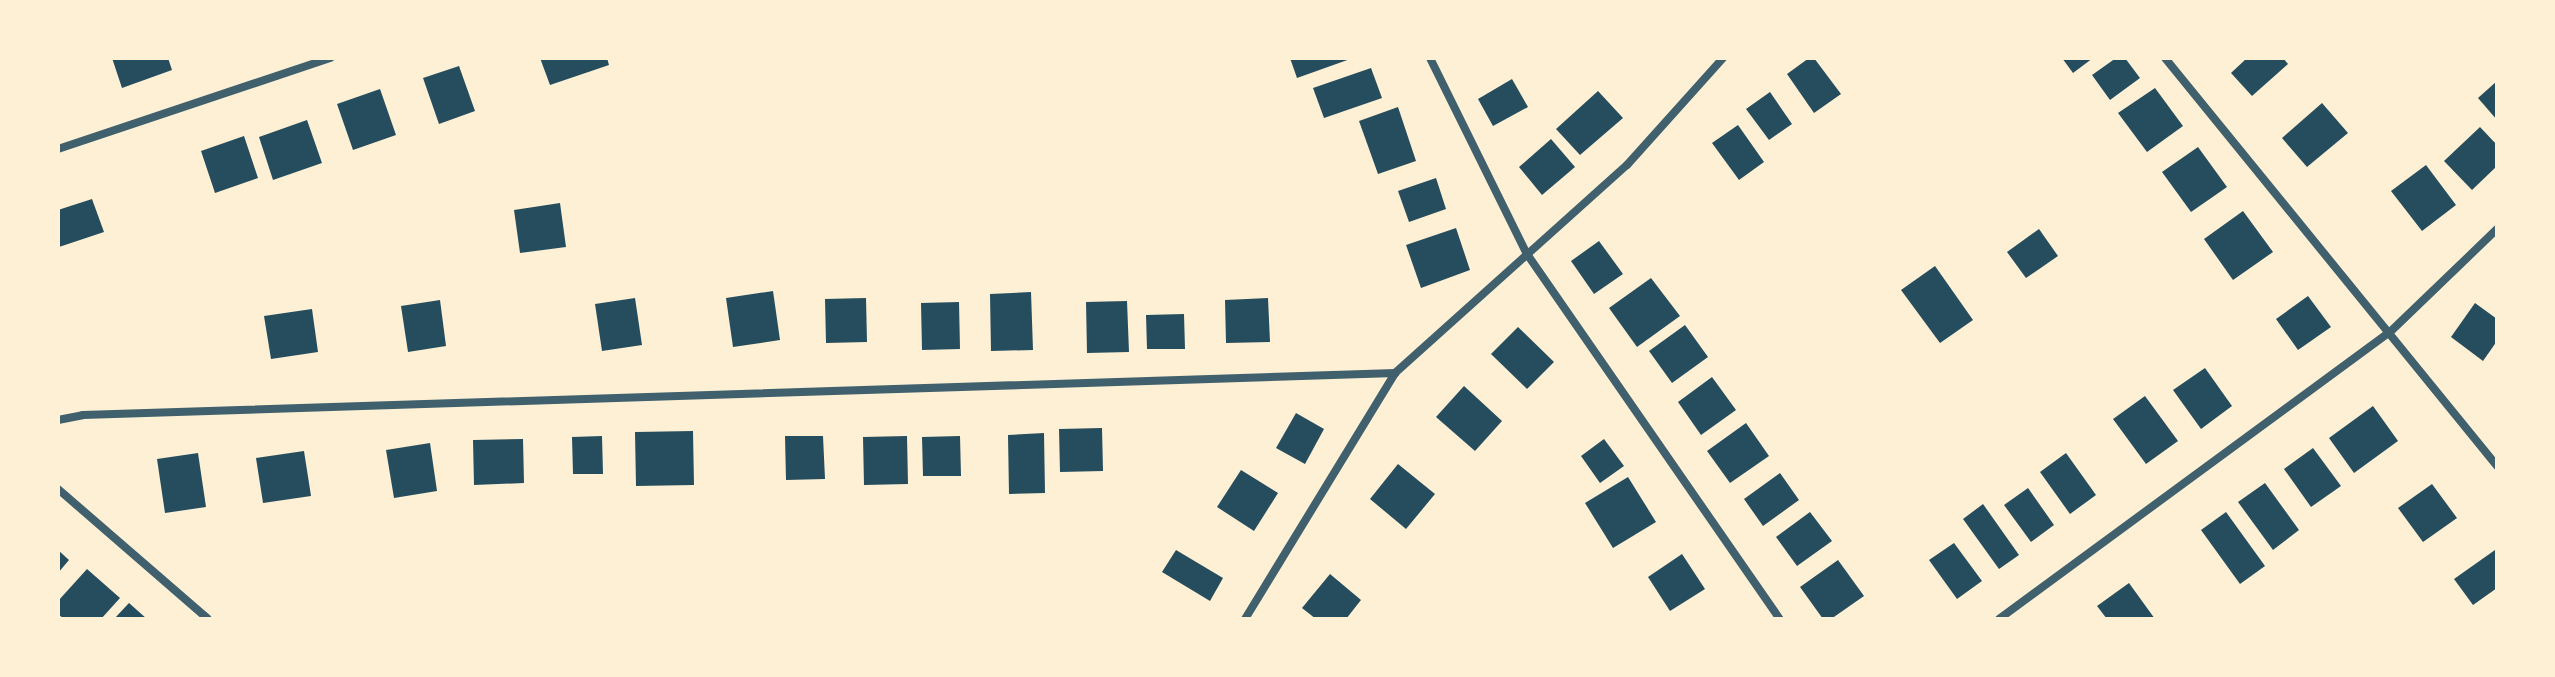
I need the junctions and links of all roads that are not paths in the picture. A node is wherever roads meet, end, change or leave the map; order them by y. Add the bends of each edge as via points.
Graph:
1 (330, 58) edge
2 (1430, 58) edge
3 (1723, 58) edge
4 (2165, 58) edge
5 (58, 149) edge
6 (2497, 229) edge
7 (1527, 254) junction
8 (2389, 333) junction
9 (1395, 373) junction
10 (58, 420) edge
11 (2497, 466) edge
12 (58, 489) edge
13 (208, 619) edge
14 (1245, 619) edge
15 (1780, 619) edge
16 (1999, 619) edge

1 - 5 street
2 - 7 street
3 - 7 street via 1627,165
4 - 8 street
6 - 8 street
7 - 9 street
7 - 15 street
8 - 11 street
8 - 16 street
9 - 10 street via 83,415
9 - 14 street
12 - 13 street

